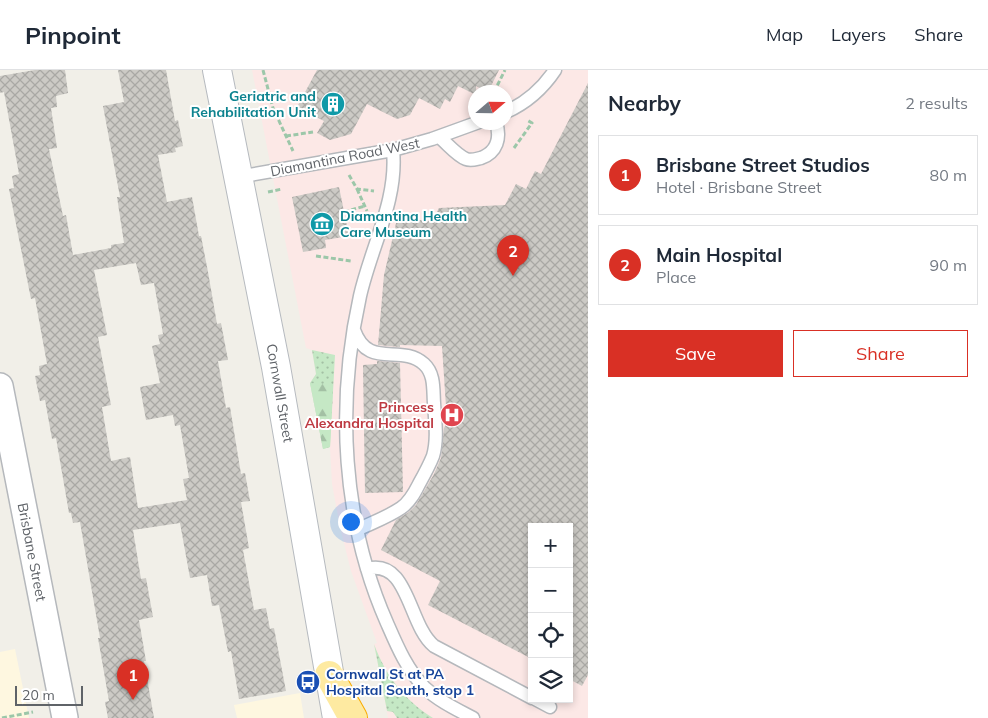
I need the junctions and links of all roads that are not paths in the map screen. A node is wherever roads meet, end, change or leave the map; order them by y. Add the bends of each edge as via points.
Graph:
1 (217, 70) edge
2 (555, 70) edge
3 (513, 108) edge
4 (468, 126) edge
5 (497, 130) edge
6 (439, 136) junction
7 (393, 150) junction
8 (238, 177) junction
9 (354, 330) junction
10 (0, 386) edge
11 (357, 530) junction
12 (367, 569) junction
13 (329, 675) junction
14 (528, 695) edge
15 (542, 703) edge
16 (550, 707) dead end
17 (65, 718) edge
18 (337, 718) edge
19 (354, 718) edge
20 (473, 718) edge

1 - 8 main road, Cornwall Street
2 - 3 lane via 528,100
4 - 6 lane, Diamantina Road West
5 - 6 lane via 493,152 470,160 463,158
6 - 7 lane, Diamantina Road West
7 - 8 lane, Diamantina Road West
7 - 9 lane via 392,194 369,262
8 - 13 main road, Cornwall Street via 276,366
9 - 11 lane via 346,446
9 - 11 lane via 357,340 371,352 411,357 425,365 432,377 436,430 433,456 415,493 396,511
10 - 17 street, Brisbane Street
11 - 12 lane
12 - 14 lane via 386,569 397,578 420,630 434,646
12 - 20 lane via 379,605 414,676 438,699
13 - 18 main road, Cornwall Street
13 - 19 highway
15 - 16 lane

